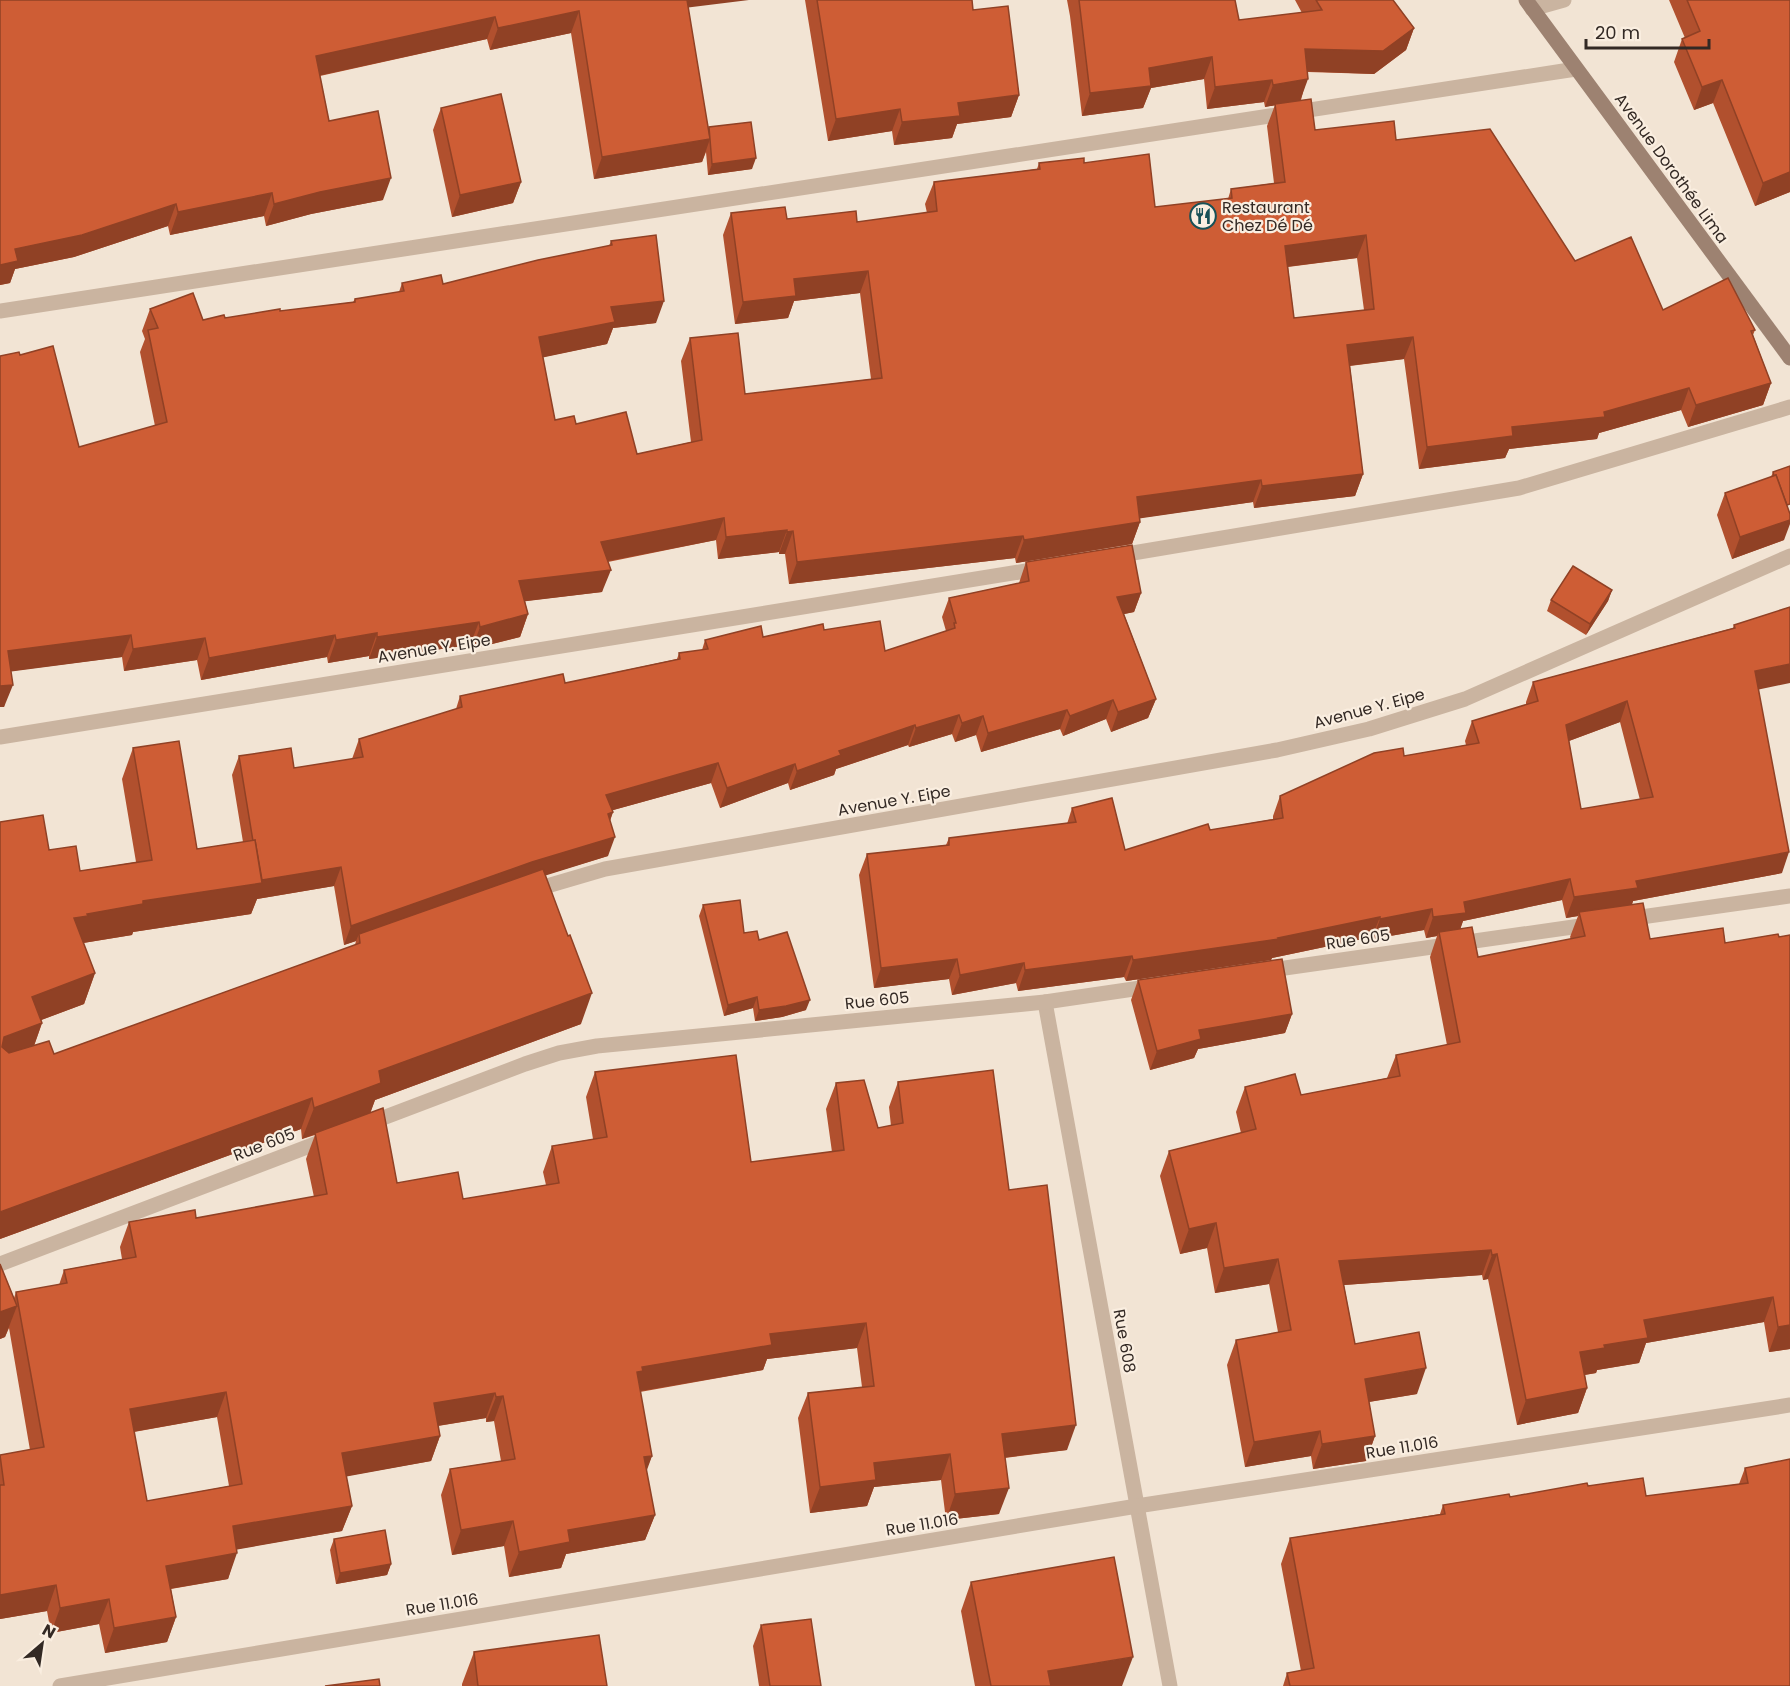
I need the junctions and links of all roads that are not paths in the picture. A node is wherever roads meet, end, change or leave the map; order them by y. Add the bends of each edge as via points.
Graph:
1 (1564, 0) edge
2 (1529, 4) edge
3 (1576, 69) junction
4 (0, 311) edge
5 (1790, 358) edge
6 (1790, 407) edge
7 (1790, 556) edge
8 (1100, 558) edge
9 (1053, 566) edge
10 (0, 737) edge
11 (519, 896) edge
12 (1790, 896) edge
13 (1246, 973) edge
14 (1175, 983) edge
15 (1045, 1002) junction
16 (0, 1264) edge
17 (1790, 1405) edge
18 (1137, 1506) junction
19 (60, 1686) edge
20 (1170, 1686) edge

1 - 2 street
2 - 3 main road, Avenue Dorothée Lima
3 - 4 street
3 - 5 main road, Avenue Dorothée Lima
6 - 8 street via 1519,488
7 - 11 street, Avenue Y. Eipe via 1465,699 1369,729 1276,750 605,869
9 - 10 street, Avenue Y. Eipe
12 - 13 street, Rue 605
14 - 15 street, Rue 605
15 - 16 street, Rue 605 via 559,1053
15 - 18 street, Rue 608
17 - 18 street, Rue 11.016
18 - 19 street, Rue 11.016
18 - 20 street, Rue 608

